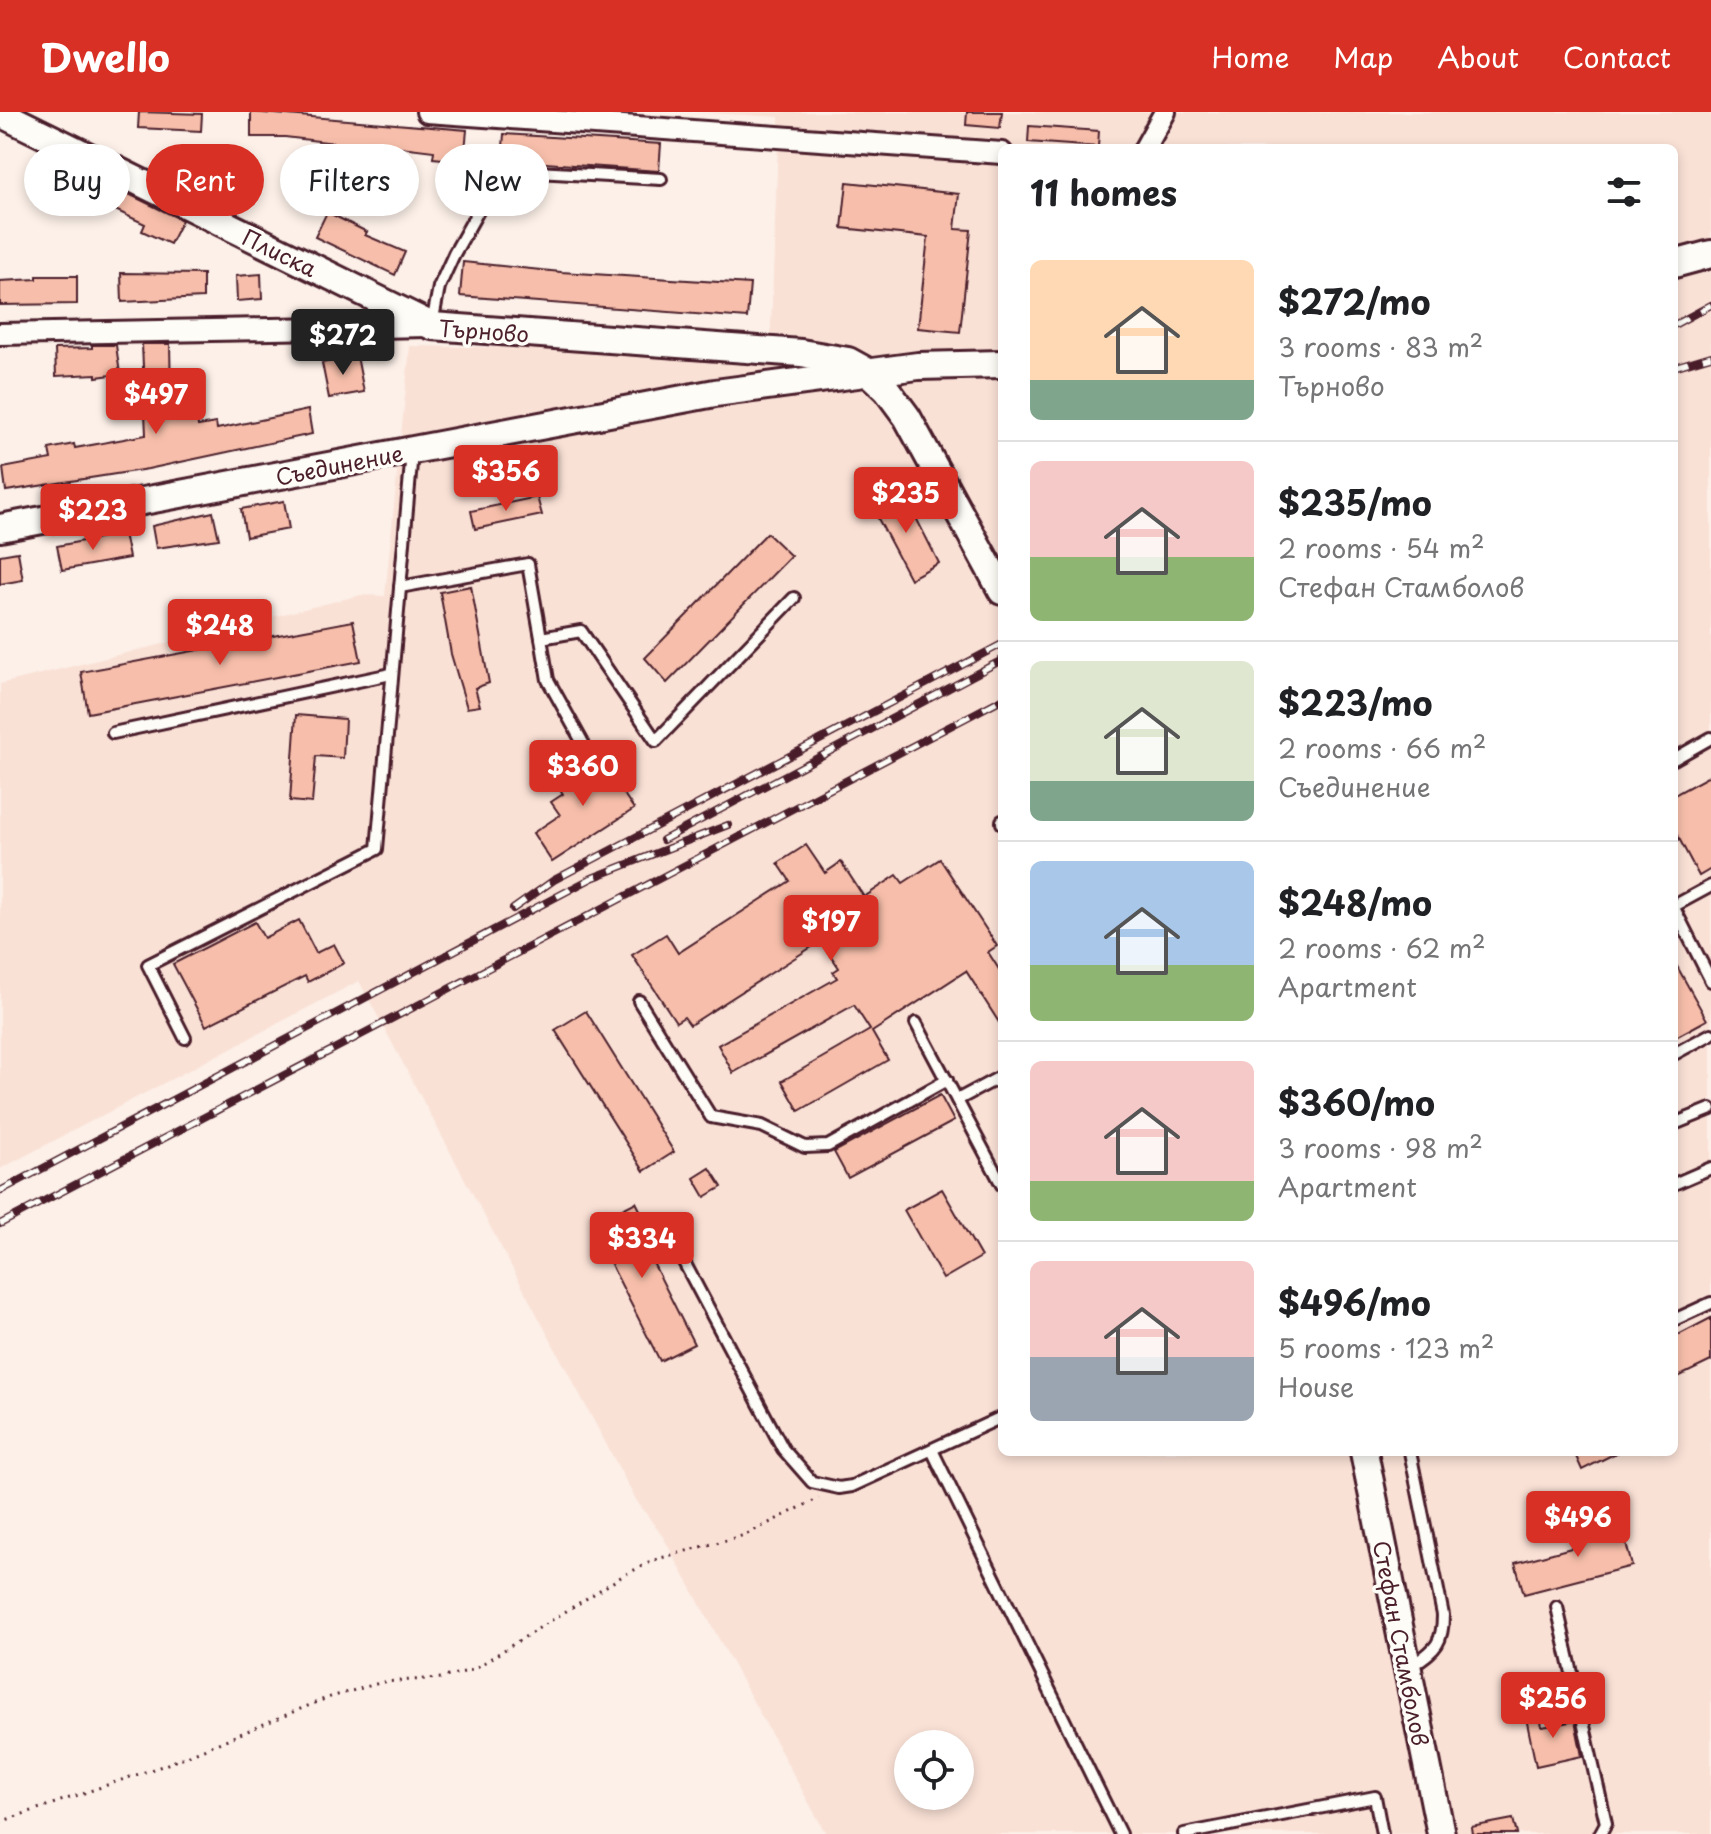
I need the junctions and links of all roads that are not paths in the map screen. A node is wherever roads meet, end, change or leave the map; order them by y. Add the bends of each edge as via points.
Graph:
1 (427, 112) edge
2 (1165, 112) edge
3 (0, 113) edge
4 (1147, 144) edge
5 (998, 153) edge
6 (661, 179) dead end
7 (1711, 254) edge
8 (1678, 263) edge
9 (432, 326) junction
10 (0, 334) edge
11 (998, 364) edge
12 (868, 372) junction
13 (412, 450) junction
14 (0, 528) edge
15 (998, 584) edge
16 (400, 587) junction
17 (794, 598) dead end
18 (541, 638) junction
19 (391, 674) junction
20 (113, 733) dead end
21 (1711, 738) edge
22 (584, 745) dead end
23 (1678, 757) edge
24 (1711, 886) edge
25 (1678, 905) edge
26 (1678, 915) edge
27 (1711, 981) edge
28 (639, 1001) dead end
29 (916, 1023) dead end
30 (1711, 1034) edge
31 (185, 1038) dead end
32 (1678, 1052) edge
33 (998, 1078) edge
34 (947, 1080) junction
35 (957, 1100) junction
36 (1711, 1109) edge
37 (1678, 1122) edge
38 (1711, 1168) edge
39 (998, 1177) edge
40 (1678, 1182) edge
41 (667, 1230) dead end
42 (1711, 1303) edge
43 (1678, 1318) edge
44 (998, 1419) edge
45 (932, 1450) junction
46 (1365, 1456) edge
47 (1411, 1456) edge
48 (1557, 1607) dead end
49 (1408, 1669) junction
50 (1120, 1834) edge
51 (1184, 1834) edge
52 (1382, 1834) edge
53 (1441, 1834) edge
54 (1600, 1834) edge

1 - 5 street
2 - 4 street
3 - 9 street, Плиска
6 - 9 lane via 501,170 439,287
7 - 8 street
9 - 10 street, Търново
9 - 12 street, Търново via 801,353 848,361
11 - 12 street, Съединение
12 - 13 street, Съединение via 715,393
12 - 15 street via 907,417
13 - 14 street, Съединение
13 - 16 lane
16 - 18 lane via 528,564
16 - 19 lane
17 - 18 lane via 656,741 581,631
18 - 22 lane via 548,680
19 - 20 lane
19 - 31 lane via 377,849 148,965
21 - 23 lane
24 - 25 lane
26 - 27 lane
28 - 34 lane via 711,1117 762,1126 805,1147 828,1146
29 - 34 lane
30 - 32 lane
33 - 35 lane
34 - 35 lane
35 - 39 lane
36 - 37 lane
38 - 40 lane
41 - 45 lane via 783,1449 812,1482 839,1488
42 - 43 lane
44 - 45 lane
45 - 50 lane
46 - 49 street, Стефан Стамболов
47 - 49 lane via 1443,1634 1437,1647
48 - 54 lane via 1606,1823
49 - 53 street, Стефан Стамболов
51 - 52 lane via 1375,1797

